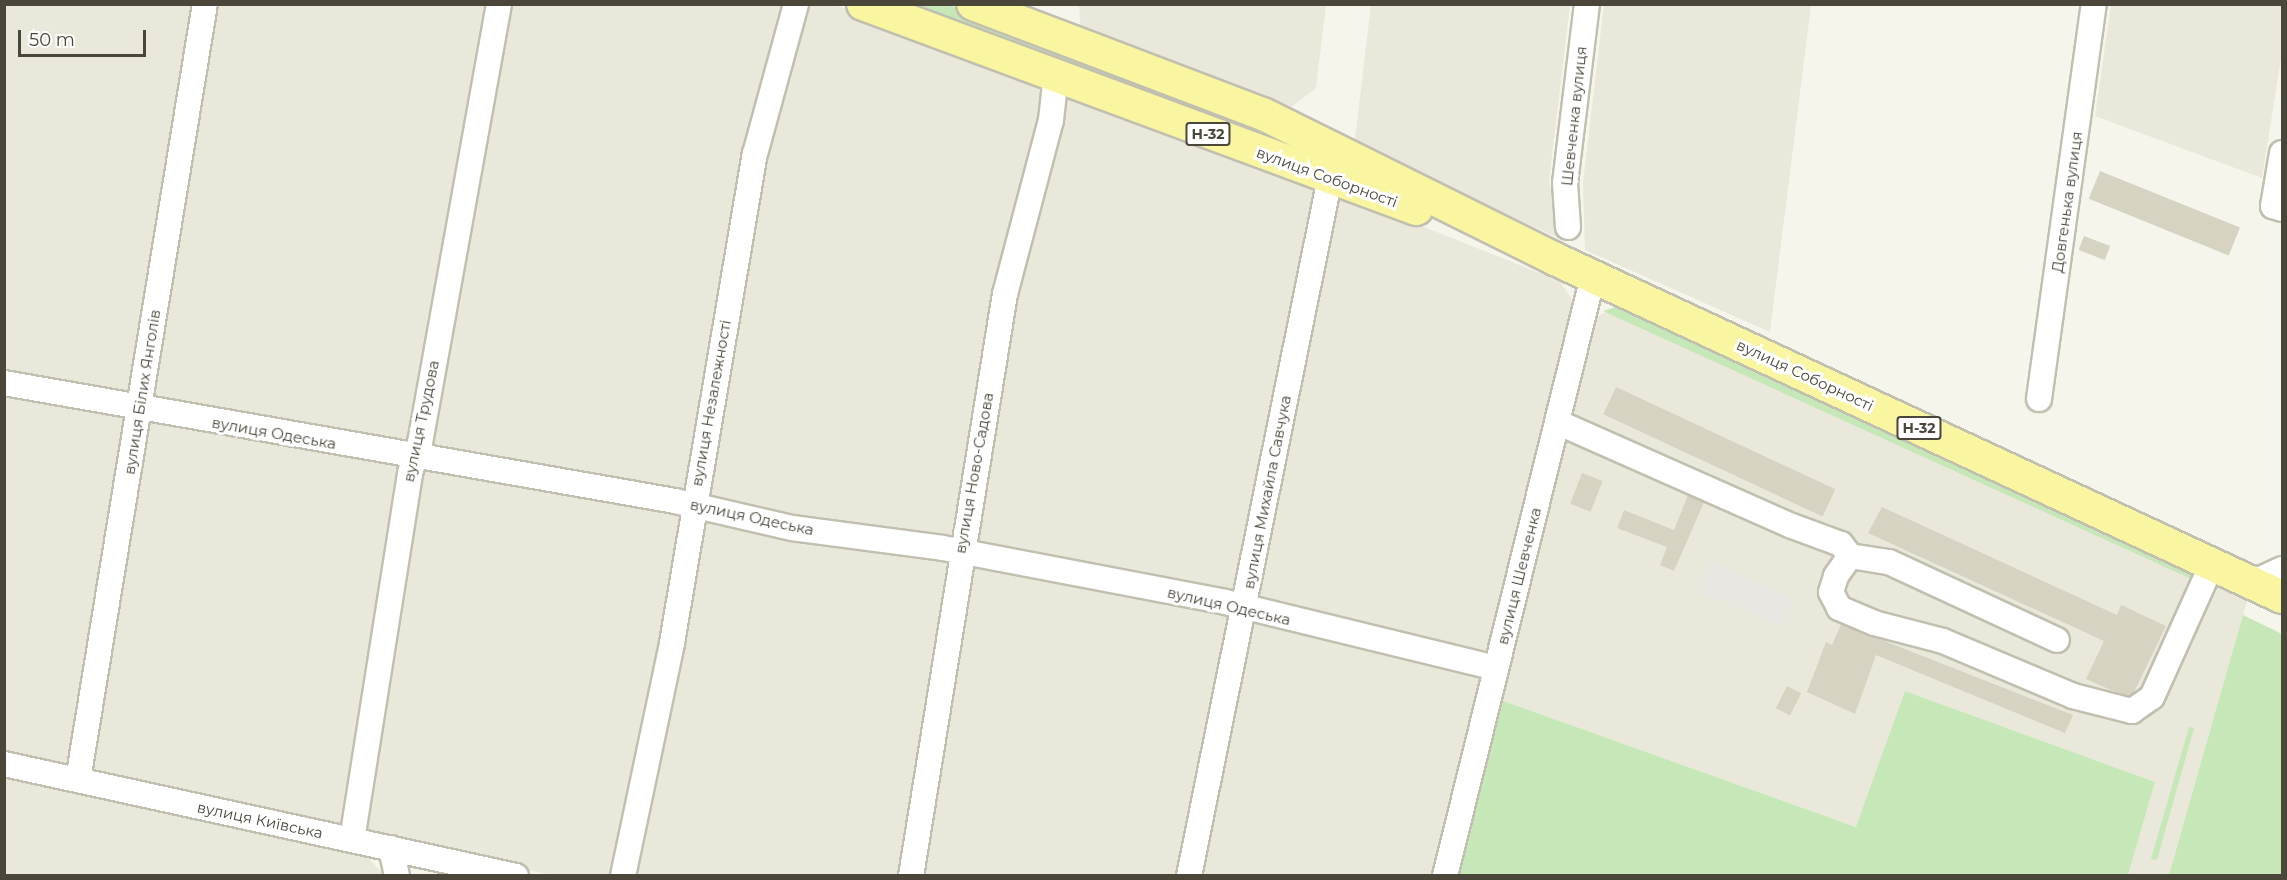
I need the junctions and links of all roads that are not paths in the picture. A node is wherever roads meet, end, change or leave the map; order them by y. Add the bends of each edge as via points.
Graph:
1 (205, 4) edge
2 (499, 4) edge
3 (796, 4) edge
4 (863, 4) edge
5 (973, 4) edge
6 (1587, 4) edge
7 (2094, 4) edge
8 (1056, 75) junction
9 (2283, 153) edge
10 (1330, 178) junction
11 (2278, 207) edge
12 (1568, 227) dead end
13 (1556, 259) junction
14 (1593, 276) junction
15 (4, 383) edge
16 (2039, 399) dead end
17 (140, 408) junction
18 (1557, 422) junction
19 (415, 457) junction
20 (694, 504) junction
21 (960, 552) junction
22 (1850, 556) junction
23 (2212, 564) junction
24 (2283, 569) edge
25 (2252, 583) junction
26 (2283, 597) edge
27 (1243, 608) junction
28 (2057, 640) dead end
29 (1496, 668) junction
30 (4, 764) edge
31 (78, 780) junction
32 (352, 840) junction
33 (391, 848) junction
34 (397, 876) edge
35 (516, 876) edge
36 (623, 876) edge
37 (911, 876) edge
38 (1189, 876) edge
39 (1445, 876) edge

1 - 17 street, вулиця Білих Янголів
2 - 19 street, вулиця Трудова
3 - 20 street, вулиця Незалежності via 755,154
4 - 8 main road, вулиця Соборності / Н-32
5 - 13 main road, вулиця Соборності / Н-32 via 1263,114
6 - 12 street, Шевченка вулиця via 1566,183
7 - 16 street, Довгенька вулиця
8 - 10 main road, вулиця Соборності / Н-32
8 - 21 street, вулиця Ново-Садова via 1052,120 1005,294
9 - 11 street
10 - 13 main road, вулиця Соборності / Н-32
10 - 27 street, вулиця Михайла Савчука
13 - 14 main road, вулиця Соборності / Н-32
14 - 18 street, вулиця Шевченка
14 - 23 main road, вулиця Соборності / Н-32
15 - 17 street, вулиця Одеська
17 - 19 street, вулиця Одеська
17 - 31 street, вулиця Білих Янголів
18 - 22 street via 1841,544
18 - 29 street, вулиця Шевченка
19 - 20 street, вулиця Одеська
19 - 32 street, вулиця Трудова
20 - 21 street, вулиця Одеська via 792,528
20 - 36 street, вулиця Незалежності via 672,643
21 - 27 street, вулиця Одеська
21 - 37 street, вулиця Ново-Садова
22 - 23 street via 1836,576 1831,592 1839,608 1874,623 1943,641 2073,696 2132,711 2151,697
22 - 28 street via 1889,562
23 - 25 main road, вулиця Соборності / Н-32
24 - 25 street
25 - 26 main road, вулиця Соборності / Н-32
27 - 29 street, вулиця Одеська
27 - 38 street, вулиця Михайла Савчука
29 - 39 street, вулиця Шевченка
30 - 31 street, вулиця Київська
31 - 32 street, вулиця Київська
32 - 33 street, вулиця Київська
33 - 34 street
33 - 35 street, вулиця Київська

